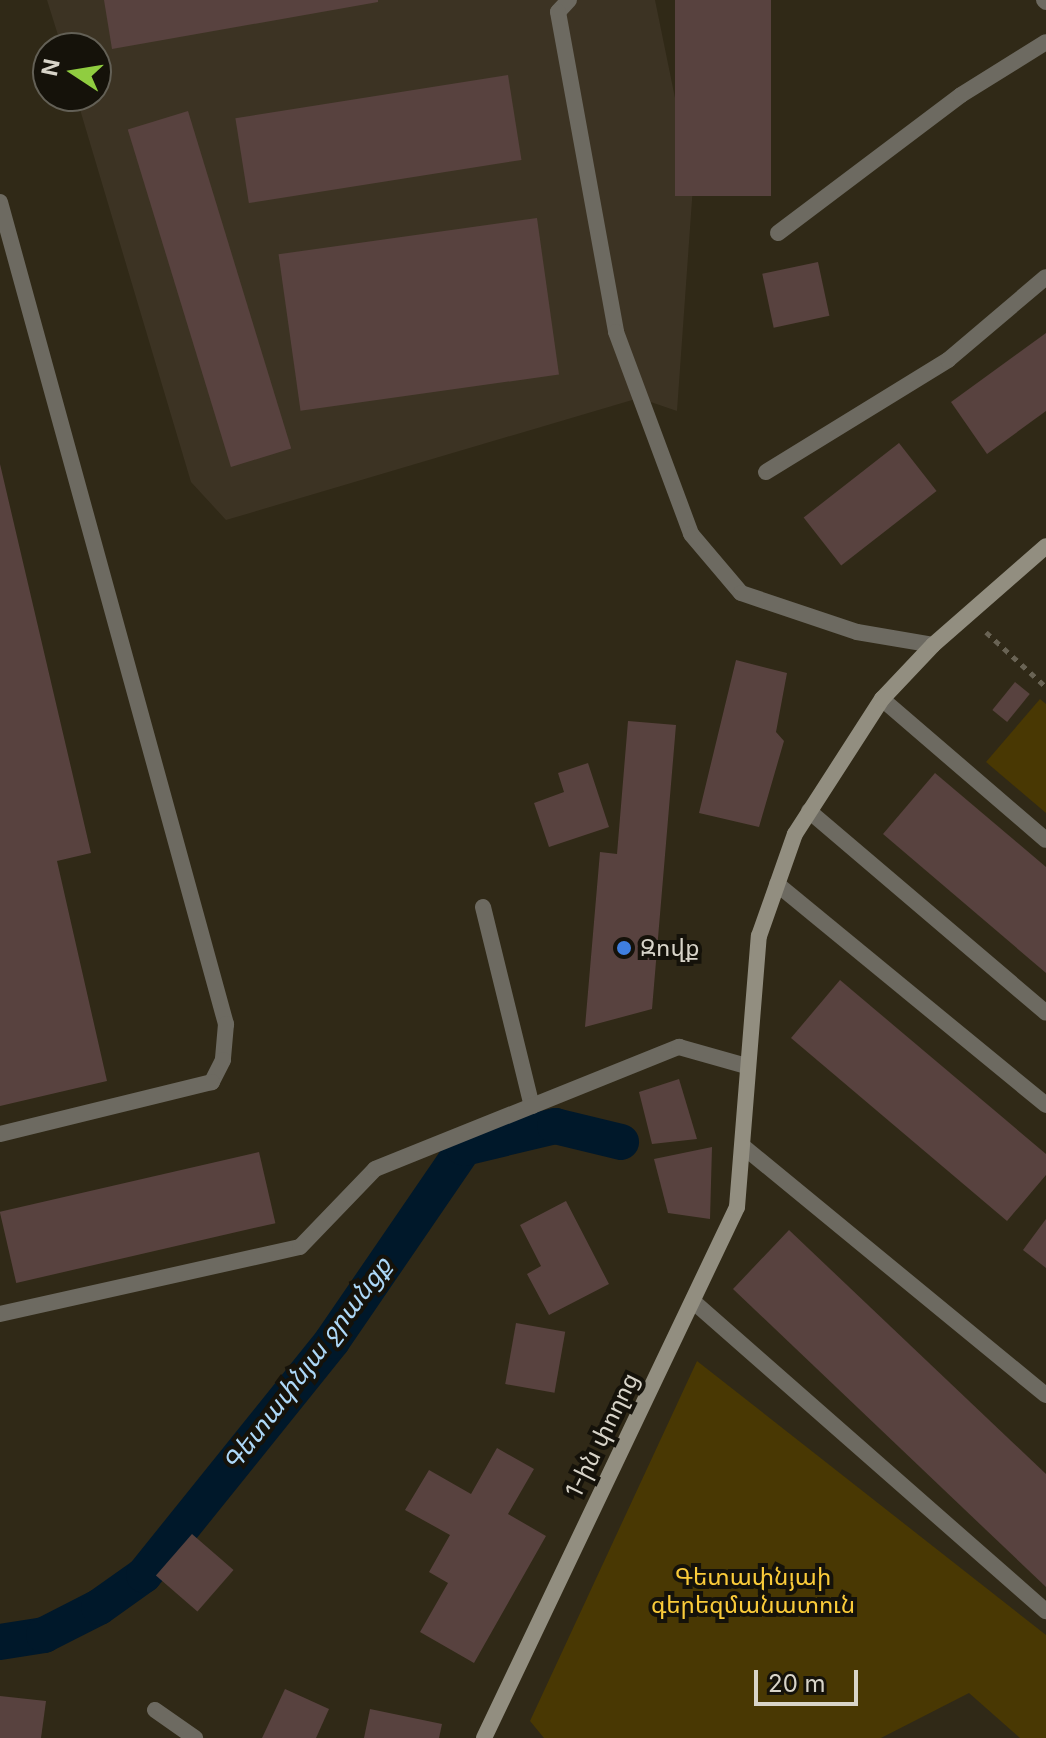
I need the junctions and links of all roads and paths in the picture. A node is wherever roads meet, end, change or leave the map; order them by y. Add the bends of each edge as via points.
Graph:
1 (569, 0) edge
2 (1046, 42) edge
3 (0, 202) edge
4 (778, 233) dead end
5 (1046, 277) edge
6 (766, 472) dead end
7 (1046, 546) edge
8 (967, 615) junction
9 (933, 645) junction
10 (1046, 687) edge
11 (882, 699) junction
12 (809, 811) junction
13 (1046, 840) edge
14 (777, 884) junction
15 (483, 907) dead end
16 (1046, 1013) edge
17 (746, 1066) junction
18 (1046, 1105) edge
19 (532, 1106) junction
20 (0, 1134) edge
21 (745, 1148) junction
22 (695, 1303) junction
23 (0, 1314) edge
24 (1046, 1395) edge
25 (1046, 1611) edge
26 (155, 1710) dead end
27 (195, 1738) edge
28 (484, 1738) edge

1 - 9 street via 558,12 616,332 691,534 741,593 857,632
2 - 4 street via 961,95
3 - 20 street via 226,1024 223,1060 212,1082
5 - 6 street via 948,360
7 - 8 main road, 1-ին փողոց
8 - 9 main road, 1-ին փողոց
8 - 10 path
9 - 11 main road, 1-ին փողոց
11 - 12 main road, 1-ին փողոց
11 - 13 street
12 - 14 main road, 1-ին փողոց
12 - 16 street
14 - 17 main road, 1-ին փողոց via 759,936
14 - 18 street
15 - 19 street
17 - 19 street via 679,1047
17 - 21 main road, 1-ին փողոց
19 - 23 street via 375,1169 300,1247
21 - 22 main road, 1-ին փողոց via 737,1207
21 - 24 street
22 - 25 street
22 - 28 main road, 1-ին փողոց
26 - 27 street

